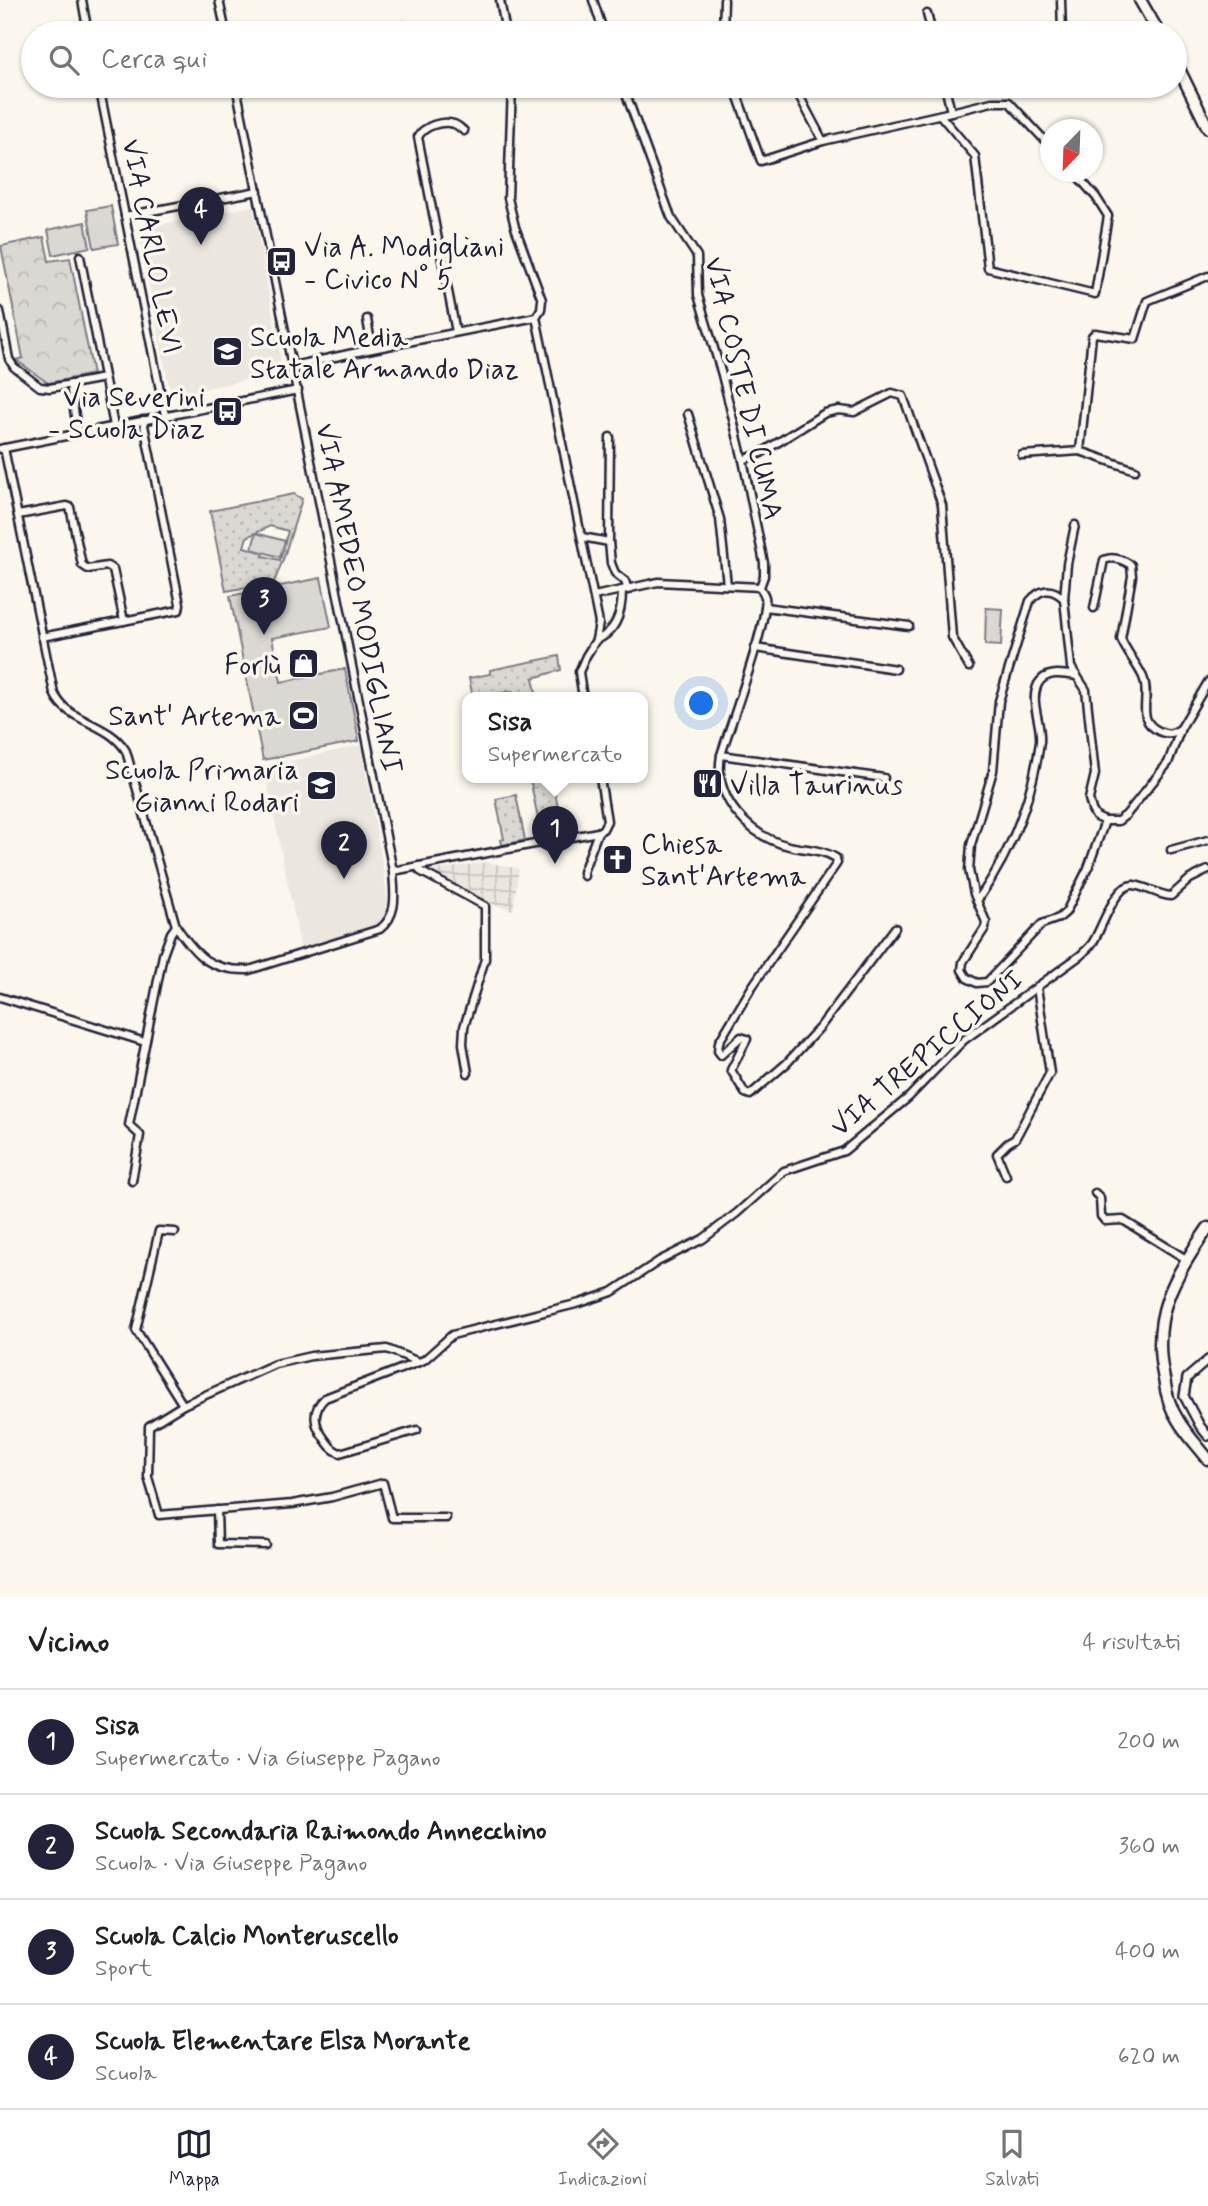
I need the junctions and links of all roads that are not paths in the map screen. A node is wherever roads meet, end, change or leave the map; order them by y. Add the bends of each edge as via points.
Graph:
1 (82, 0) edge
2 (219, 0) edge
3 (500, 0) edge
4 (593, 0) edge
5 (724, 0) edge
6 (1061, 0) edge
7 (1140, 0) edge
8 (928, 14) dead end
9 (86, 21) edge
10 (223, 21) edge
11 (504, 21) edge
12 (600, 21) edge
13 (723, 21) edge
14 (929, 21) edge
15 (1062, 21) edge
16 (1152, 21) edge
17 (1187, 85) edge
18 (101, 98) edge
19 (239, 98) edge
20 (512, 98) edge
21 (627, 98) edge
22 (738, 98) edge
23 (800, 98) edge
24 (947, 98) edge
25 (951, 112) junction
26 (940, 115) junction
27 (1208, 128) edge
28 (464, 131) dead end
29 (1040, 134) edge
30 (823, 141) junction
31 (1083, 182) edge
32 (258, 191) junction
33 (125, 216) junction
34 (80, 256) dead end
35 (1208, 276) edge
36 (0, 311) edge
37 (536, 317) junction
38 (366, 319) dead end
39 (456, 332) junction
40 (3, 342) edge
41 (372, 349) junction
42 (293, 366) junction
43 (104, 378) junction
44 (70, 385) junction
45 (298, 390) junction
46 (688, 414) dead end
47 (165, 415) junction
48 (144, 420) junction
49 (114, 426) junction
50 (78, 434) junction
51 (610, 437) dead end
52 (2, 448) edge
53 (1080, 451) junction
54 (1022, 455) dead end
55 (743, 460) junction
56 (1135, 470) dead end
57 (18, 515) junction
58 (1075, 525) dead end
59 (582, 537) junction
60 (609, 542) junction
61 (727, 585) junction
62 (760, 587) junction
63 (625, 590) junction
64 (593, 592) junction
65 (1064, 599) junction
66 (765, 607) junction
67 (1094, 608) dead end
68 (124, 621) junction
69 (599, 623) junction
70 (909, 626) dead end
71 (613, 629) junction
72 (41, 637) junction
73 (597, 640) junction
74 (755, 648) junction
75 (969, 667) dead end
76 (896, 668) dead end
77 (1077, 676) junction
78 (1208, 682) edge
79 (582, 692) edge
80 (1181, 728) junction
81 (721, 755) junction
82 (884, 778) dead end
83 (601, 783) edge
84 (1105, 821) junction
85 (598, 832) junction
86 (1208, 840) edge
87 (1171, 850) dead end
88 (418, 866) junction
89 (1208, 870) edge
90 (393, 871) junction
91 (584, 876) dead end
92 (976, 901) junction
93 (176, 926) junction
94 (895, 928) dead end
95 (1037, 987) junction
96 (0, 997) edge
97 (145, 1042) junction
98 (468, 1073) dead end
99 (1006, 1176) dead end
100 (132, 1181) dead end
101 (1094, 1194) dead end
102 (1208, 1228) edge
103 (175, 1232) dead end
104 (1186, 1259) junction
105 (1208, 1360) edge
106 (419, 1362) junction
107 (183, 1405) junction
108 (417, 1430) dead end
109 (1208, 1436) edge
110 (1208, 1459) edge
111 (217, 1510) junction
112 (446, 1518) dead end
113 (266, 1545) dead end

1 - 9 street
2 - 10 street
3 - 11 street
4 - 12 street
5 - 13 street
6 - 15 street
7 - 16 main road
8 - 14 street
17 - 27 main road
18 - 33 street, VIA CARLO LEVI
19 - 32 street, VIA AMEDEO MODIGLIANI
20 - 37 street via 508,198 542,300
21 - 55 street, VIA COSTE DI CUMA via 671,217 697,256 698,295
22 - 30 street via 761,161
23 - 30 street
24 - 25 street
25 - 26 street
25 - 29 street via 1009,102
26 - 30 street
26 - 31 street via 975,156 988,268 1095,294 1108,216
28 - 39 street via 453,123 430,125 418,137
32 - 33 street
32 - 42 street, VIA AMEDEO MODIGLIANI
33 - 47 street, VIA CARLO LEVI
34 - 43 street
35 - 53 street via 1147,301 1135,339 1092,336
36 - 40 street
37 - 39 street
37 - 59 street
38 - 41 street
39 - 41 street
40 - 44 street via 11,363 40,387
41 - 42 street
42 - 45 street, VIA AMEDEO MODIGLIANI
43 - 44 street
43 - 49 street
44 - 50 street
45 - 47 street
45 - 90 street, VIA AMEDEO MODIGLIANI
46 - 61 street, VIA COSTE DI CUMA via 720,519
47 - 48 street
48 - 49 street
48 - 68 street via 180,604 174,612
49 - 50 street
50 - 52 street
51 - 60 street
52 - 57 street
53 - 54 street
53 - 56 street
55 - 62 street, VIA COSTE DI CUMA via 764,563
55 - 75 street via 825,413 854,412 892,393 903,396 942,505 952,637
57 - 68 street via 70,507 82,565 113,569
57 - 72 street
58 - 65 street
59 - 60 street
59 - 64 street
60 - 63 street via 611,563 625,581
61 - 62 street
61 - 63 street via 659,582
62 - 66 street, VIA COSTE DI CUMA
63 - 64 street
63 - 71 street
64 - 69 street
65 - 77 street
65 - 92 street via 1046,590 1030,601 999,701 993,771 971,845 969,870
66 - 70 street
66 - 74 street, VIA COSTE DI CUMA
67 - 80 street via 1104,560 1131,565 1121,639 1144,678 1146,718 1151,728 1173,734
68 - 72 street
69 - 71 street
69 - 73 street
71 - 73 street
72 - 93 street via 56,699 115,737 126,751
73 - 79 street via 579,672
74 - 76 street
74 - 81 street, VIA COSTE DI CUMA
77 - 84 street via 1086,690 1096,774 1089,799 1096,817
77 - 92 street via 1051,674 1040,681 1034,694 1040,740 1024,809 1006,855
78 - 80 street
80 - 84 street via 1168,763 1126,815 1118,821
81 - 82 street
81 - 94 street, VIA COSTE DI CUMA via 719,772 725,793 752,829 787,845 828,852 837,863 719,1042 721,1055 741,1037 747,1039 731,1070 745,1093 750,1096 820,1027
83 - 85 street via 608,817
84 - 92 street via 1066,912 1042,924 987,982 977,983 962,970 962,962 985,928
85 - 88 street
85 - 91 street
86 - 87 street
88 - 90 street
88 - 98 street via 427,876 485,906 485,958 464,1027
89 - 95 street, VIA TREPICCIONI via 1171,896 1135,885 1122,889 1087,950
90 - 93 street, VIA AMEDEO MODIGLIANI via 395,898 390,919 380,929 249,970 211,965
93 - 97 street via 163,955
95 - 99 street via 1050,1073 1015,1139 997,1154
95 - 106 street, VIA TREPICCIONI via 964,1040 909,1097 844,1151 784,1171 704,1240 659,1261 612,1292 452,1335
96 - 97 street
97 - 100 street via 129,1125 140,1135
101 - 104 street via 1100,1198 1105,1221 1123,1220
102 - 104 main road
103 - 107 street via 159,1231 136,1330
104 - 110 main road via 1160,1322 1160,1359 1178,1420
105 - 109 street via 1187,1378 1184,1396
106 - 107 street via 387,1349 311,1356 275,1364
106 - 108 street, VIA TREPICCIONI via 325,1398 314,1420 333,1451 340,1453
107 - 111 street via 149,1426 148,1477 159,1515
111 - 112 street via 292,1504 383,1483 392,1518
111 - 113 street via 218,1544

